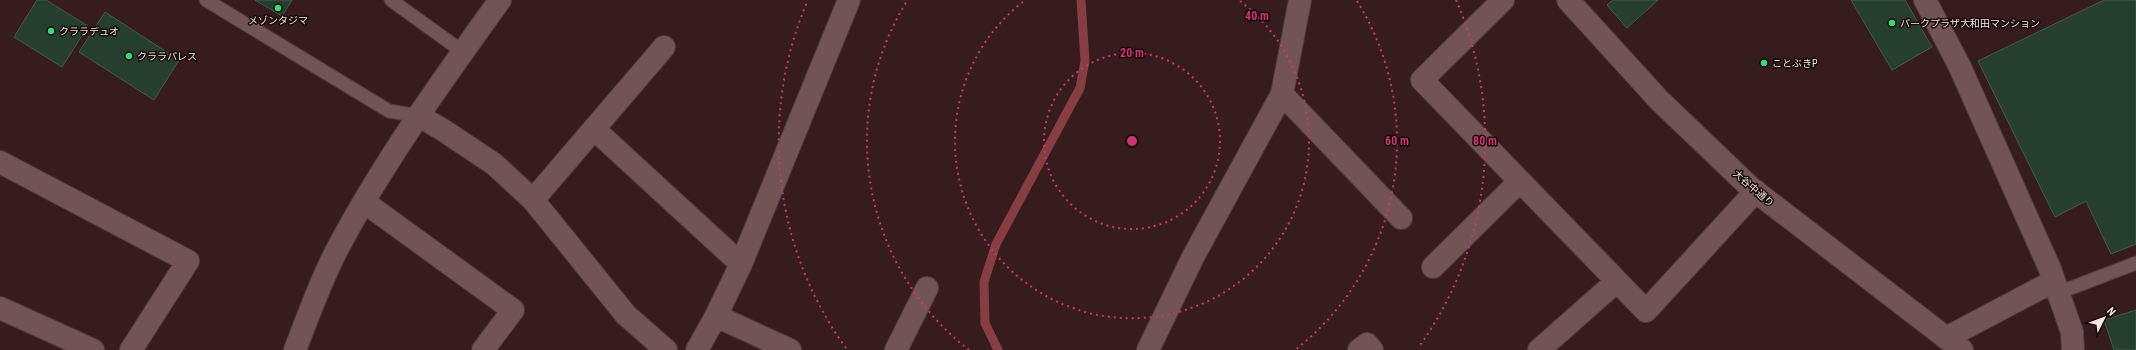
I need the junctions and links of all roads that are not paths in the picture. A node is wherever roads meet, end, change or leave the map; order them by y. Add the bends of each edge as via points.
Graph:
1 (206, 0) edge
2 (391, 0) edge
3 (500, 0) edge
4 (1300, 0) edge
5 (1503, 0) edge
6 (1568, 0) edge
7 (1925, 0) edge
8 (847, 1) edge
9 (664, 47) dead end
10 (463, 52) junction
11 (1282, 94) junction
12 (419, 116) junction
13 (594, 129) junction
14 (0, 162) edge
15 (1520, 181) junction
16 (1756, 191) junction
17 (533, 200) junction
18 (364, 202) junction
19 (1401, 218) dead end
20 (2136, 263) edge
21 (741, 264) junction
22 (1433, 267) dead end
23 (1617, 281) junction
24 (2056, 287) junction
25 (927, 288) dead end
26 (0, 308) edge
27 (716, 316) junction
28 (1954, 344) edge
29 (93, 350) edge
30 (131, 350) edge
31 (296, 350) edge
32 (483, 350) edge
33 (666, 350) edge
34 (697, 350) edge
35 (790, 350) edge
36 (896, 350) edge
37 (1148, 350) edge
38 (1359, 350) edge
39 (1372, 350) edge
40 (1539, 350) edge
41 (2073, 350) edge

1 - 12 lane via 389,111
2 - 10 lane
3 - 10 street
4 - 11 street
5 - 15 street via 1422,80
6 - 16 street, 大谷中通り via 1659,100
7 - 24 street via 1959,65
8 - 21 street
9 - 13 street
10 - 12 street
11 - 19 street
11 - 37 street via 1193,257
12 - 17 street via 494,164
12 - 18 street
13 - 17 street
13 - 21 street
14 - 30 street via 188,261
15 - 22 street
15 - 23 street
16 - 23 street via 1646,310
16 - 28 street, 大谷中通り
17 - 33 street via 626,315
18 - 31 street via 340,245
18 - 32 street via 513,310
20 - 24 lane
21 - 27 street
23 - 40 street
24 - 28 street
24 - 41 street via 2072,332
25 - 36 street
26 - 29 street
27 - 34 street
27 - 35 street
38 - 39 street via 1367,344

